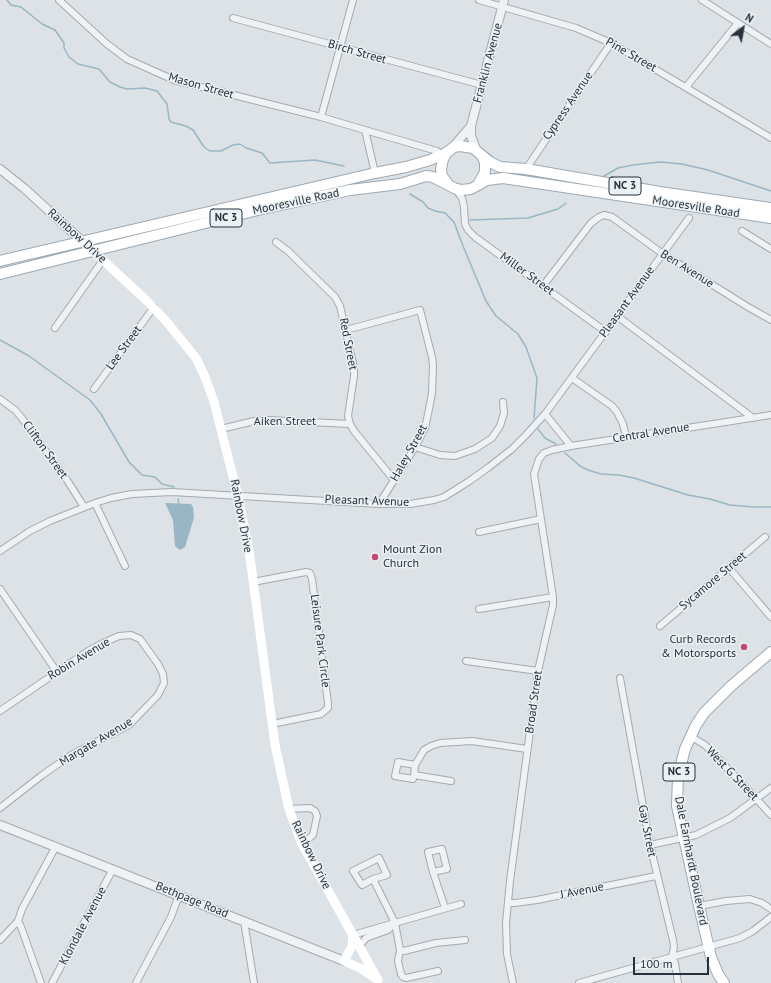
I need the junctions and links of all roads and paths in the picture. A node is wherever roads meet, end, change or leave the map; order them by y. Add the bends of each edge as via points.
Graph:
1 (59, 0) edge
2 (353, 0) edge
3 (480, 0) edge
4 (702, 0) edge
5 (503, 3) edge
6 (233, 18) dead end
7 (738, 23) junction
8 (611, 43) junction
9 (771, 44) edge
10 (340, 46) junction
11 (482, 85) junction
12 (686, 87) junction
13 (321, 117) junction
14 (471, 126) junction
15 (365, 130) junction
16 (771, 138) edge
17 (450, 150) junction
18 (437, 151) dead end
19 (479, 152) junction
20 (0, 169) edge
21 (526, 169) junction
22 (375, 173) junction
23 (477, 185) junction
24 (453, 188) junction
25 (464, 207) junction
26 (771, 208) edge
27 (690, 218) dead end
28 (771, 218) edge
29 (742, 231) dead end
30 (82, 241) junction
31 (276, 242) dead end
32 (771, 248) edge
33 (93, 251) junction
34 (663, 254) junction
35 (103, 260) junction
36 (0, 261) edge
37 (0, 274) edge
38 (542, 286) junction
39 (154, 308) junction
40 (617, 316) junction
41 (771, 320) edge
42 (55, 328) dead end
43 (346, 330) junction
44 (606, 332) junction
45 (572, 378) junction
46 (94, 389) dead end
47 (0, 399) edge
48 (502, 402) dead end
49 (545, 414) junction
50 (771, 415) edge
51 (753, 418) junction
52 (350, 424) junction
53 (221, 429) junction
54 (626, 437) junction
55 (571, 446) junction
56 (415, 447) junction
57 (394, 480) junction
58 (238, 496) junction
59 (95, 503) junction
60 (379, 504) junction
61 (84, 507) junction
62 (541, 519) junction
63 (480, 532) dead end
64 (765, 537) dead end
65 (0, 551) edge
66 (125, 566) dead end
67 (729, 568) junction
68 (253, 582) junction
69 (0, 589) edge
70 (553, 598) junction
71 (480, 609) dead end
72 (771, 617) edge
73 (660, 626) dead end
74 (771, 652) edge
75 (466, 661) dead end
76 (538, 671) junction
77 (57, 672) junction
78 (620, 678) dead end
79 (164, 683) joint
80 (0, 711) edge
81 (272, 724) junction
82 (690, 736) junction
83 (527, 748) junction
84 (416, 765) junction
85 (414, 775) junction
86 (451, 781) dead end
87 (771, 788) edge
88 (757, 799) junction
89 (0, 808) edge
90 (289, 809) junction
91 (771, 815) edge
92 (0, 825) edge
93 (684, 838) junction
94 (302, 842) junction
95 (650, 845) junction
96 (56, 846) junction
97 (113, 869) junction
98 (433, 872) dead end
99 (656, 876) junction
100 (373, 879) junction
101 (179, 896) junction
102 (508, 903) junction
103 (461, 904) dead end
104 (699, 906) junction
105 (445, 908) junction
106 (771, 909) edge
107 (771, 917) edge
108 (18, 921) junction
109 (244, 921) junction
110 (394, 923) junction
111 (353, 935) junction
112 (0, 940) edge
113 (465, 940) dead end
114 (708, 946) junction
115 (359, 947) junction
116 (400, 950) junction
117 (672, 957) junction
118 (346, 962) junction
119 (438, 971) dead end
120 (379, 982) edge
121 (41, 983) edge
122 (52, 983) edge
123 (136, 983) edge
124 (254, 983) edge
125 (513, 983) edge
126 (579, 983) edge
127 (678, 983) edge
128 (724, 983) edge

1 - 13 street, Mason Street via 127,59 174,80
2 - 10 street
3 - 5 street, Pine Street
4 - 7 street
5 - 8 street, Pine Street
5 - 11 street, Franklin Avenue
6 - 10 street, Birch Street
7 - 9 street
7 - 12 street
8 - 12 street, Pine Street
8 - 21 street, Cypress Avenue
10 - 11 street, Birch Street
10 - 13 street
11 - 14 street, Franklin Avenue
12 - 16 street, Pine Street
13 - 15 street, Mason Street
14 - 17 street, Franklin Avenue
14 - 19 street, Franklin Avenue via 471,136
15 - 18 street, Mason Street
15 - 22 street
17 - 19 main road, Mooresville Road via 464,145
17 - 22 main road, Mooresville Road / NC 3 via 419,164
17 - 24 main road via 443,159 441,169 444,179
19 - 21 main road, Mooresville Road / NC 3 via 492,164 500,167
19 - 23 main road via 485,162 485,172
20 - 30 street, Rainbow Drive
21 - 26 main road, Mooresville Road / NC 3
22 - 30 main road, Mooresville Road / NC 3
23 - 24 main road, Mooresville Road via 465,190
23 - 25 street via 469,193
23 - 28 main road, Mooresville Road via 498,178 520,180
24 - 25 street, Miller Street via 462,197
24 - 33 main road, Mooresville Road / NC 3 via 426,176 400,184 350,190 262,209
25 - 38 street, Miller Street via 465,224 473,235
27 - 34 street, Pleasant Avenue
29 - 32 street
30 - 33 main road, Rainbow Drive
30 - 36 main road, Mooresville Road / NC 3
31 - 43 street, Red Street via 335,297
33 - 35 main road, Rainbow Drive
33 - 37 main road, Mooresville Road / NC 3
34 - 38 street, Ben Avenue via 612,217 604,215 591,223
34 - 40 street, Pleasant Avenue
34 - 41 street, Ben Avenue
35 - 39 main road, Rainbow Drive
35 - 42 street
38 - 44 street, Miller Street
39 - 46 street, Lee Street
39 - 53 main road, Rainbow Drive via 196,358 207,383
40 - 44 street, Pleasant Avenue
40 - 51 street
43 - 52 street, Red Street via 354,376 348,416
43 - 56 street, Haley Street via 420,310 433,365 432,393 424,428
44 - 45 street, Pleasant Avenue
45 - 49 street, Pleasant Avenue
45 - 54 street via 612,406 623,424
47 - 61 street, Clifton Street via 21,417
48 - 56 street via 504,413 500,426 492,438 475,449 455,456 440,455
49 - 55 street
49 - 60 street, Pleasant Avenue via 512,450 444,497 410,504
50 - 51 street, Central Avenue
51 - 54 street, Central Avenue
52 - 53 street, Aiken Street via 267,420
52 - 57 street
53 - 58 main road, Rainbow Drive
54 - 55 street, Central Avenue
55 - 62 street, Broad Street via 544,453 539,459 534,478
56 - 57 street, Haley Street
57 - 60 street, Haley Street
58 - 59 street, Pleasant Avenue via 163,492 121,496
58 - 60 street, Pleasant Avenue
58 - 68 main road, Rainbow Drive
59 - 61 street, Pleasant Avenue
59 - 66 street
61 - 65 street, Pleasant Avenue via 30,531
62 - 63 street
62 - 70 street, Broad Street
64 - 67 street, Sycamore Street
67 - 72 street
67 - 73 street, Sycamore Street
68 - 81 main road, Rainbow Drive
68 - 81 street, Leisure Park Circle via 306,572 310,573 312,579 328,708 321,714
69 - 77 street
70 - 71 street
70 - 76 street, Broad Street
74 - 82 main road, Dale Earnhardt Boulevard / NC 3 via 714,702
75 - 76 street
76 - 83 street, Broad Street
77 - 79 street, Robin Avenue via 103,643 119,636 131,635 140,639 158,664
77 - 80 street, Robin Avenue
78 - 95 street, Gay Street
79 - 89 street, Margate Avenue via 158,695 129,725 71,755
81 - 90 main road, Rainbow Drive
82 - 88 street, West G Street via 704,745
82 - 93 main road, Dale Earnhardt Boulevard / NC 3 via 681,762 677,789 677,806
83 - 84 street via 472,741 440,743 424,750
83 - 102 street, Broad Street
84 - 85 street
84 - 85 street via 398,762 395,776 413,779
85 - 86 street
87 - 88 street
88 - 91 street, West G Street
88 - 93 street via 730,818 696,835
90 - 94 main road, Rainbow Drive
90 - 94 street via 310,808 317,816 313,835
92 - 96 street, Bethpage Road
93 - 95 street
93 - 104 main road, Dale Earnhardt Boulevard / NC 3
94 - 111 main road, Rainbow Drive
95 - 99 street, Gay Street
96 - 97 street, Bethpage Road
96 - 108 street
97 - 101 street, Bethpage Road
97 - 122 street, Klondale Avenue
98 - 105 street
99 - 102 street, J Avenue via 537,900
99 - 117 street, Gay Street via 673,940
100 - 100 street via 362,885 353,871 379,858 387,875
100 - 110 street
101 - 109 street, Bethpage Road
101 - 123 street
102 - 125 street, Broad Street via 507,954
103 - 105 street
104 - 106 street via 750,899
104 - 114 main road, Dale Earnhardt Boulevard / NC 3
105 - 110 street
107 - 114 street via 740,938
108 - 112 street
108 - 121 street
109 - 118 street, Bethpage Road
109 - 124 street
110 - 111 street
110 - 115 street via 388,930 366,938
110 - 116 street
111 - 115 main road, Rainbow Drive
111 - 118 main road
113 - 116 street
114 - 117 street
114 - 128 main road, Dale Earnhardt Boulevard / NC 3
115 - 118 main road
115 - 120 main road, Rainbow Drive
116 - 119 street via 398,961 403,977
117 - 126 street
117 - 127 street, Gay Street
118 - 120 main road, Bethpage Road via 370,974

